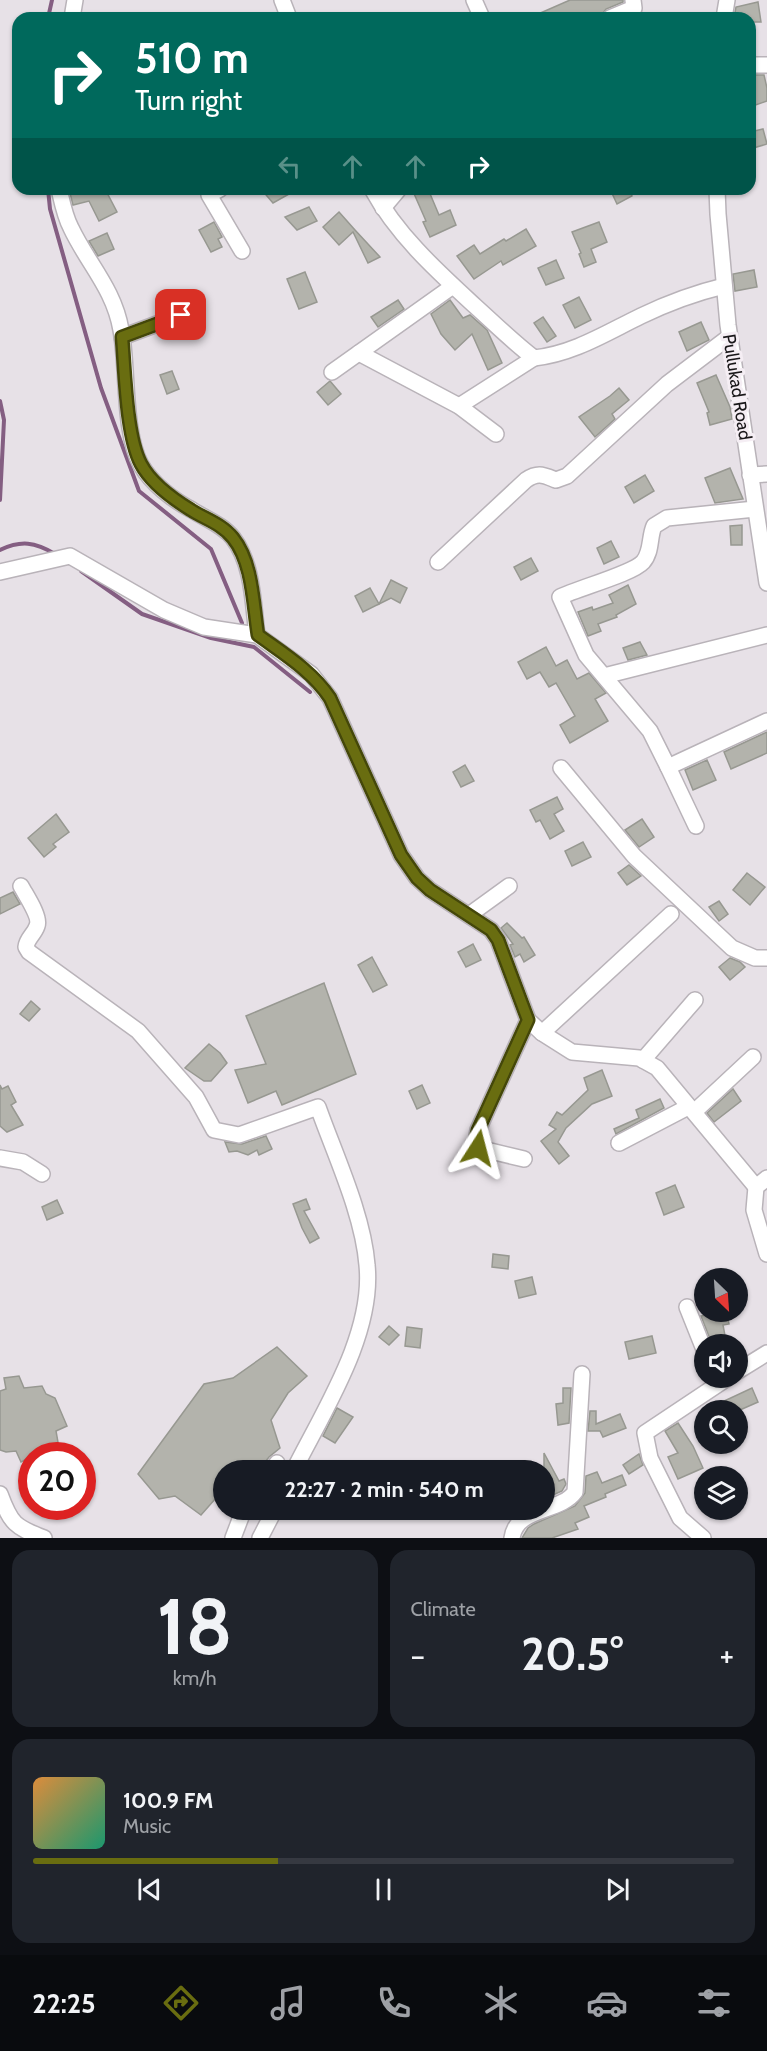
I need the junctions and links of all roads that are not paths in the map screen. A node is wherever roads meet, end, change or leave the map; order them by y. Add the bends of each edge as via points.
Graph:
1 (633, 0) edge
2 (624, 12) edge
3 (61, 195) edge
4 (209, 195) edge
5 (375, 195) edge
6 (394, 195) edge
7 (717, 195) edge
8 (383, 208) junction
9 (242, 251) dead end
10 (453, 286) junction
11 (724, 286) junction
12 (181, 315) dead end
13 (122, 337) junction
14 (729, 337) junction
15 (360, 353) junction
16 (534, 358) junction
17 (332, 372) dead end
18 (459, 406) junction
19 (496, 434) dead end
20 (767, 474) edge
21 (750, 475) junction
22 (755, 509) junction
23 (438, 562) dead end
24 (0, 572) edge
25 (767, 584) edge
26 (258, 635) junction
27 (767, 635) edge
28 (604, 676) junction
29 (767, 721) edge
30 (668, 767) junction
31 (561, 768) dead end
32 (696, 826) dead end
33 (21, 885) dead end
34 (509, 886) dead end
35 (469, 915) junction
36 (671, 915) dead end
37 (767, 958) edge
38 (695, 1000) dead end
39 (528, 1020) junction
40 (542, 1033) junction
41 (753, 1058) dead end
42 (643, 1060) junction
43 (691, 1110) junction
44 (619, 1143) dead end
45 (0, 1158) edge
46 (524, 1159) dead end
47 (42, 1173) dead end
48 (761, 1183) edge
49 (767, 1254) edge
50 (687, 1307) dead end
51 (698, 1334) edge
52 (767, 1353) edge
53 (748, 1365) edge
54 (582, 1374) dead end
55 (710, 1388) edge
56 (299, 1460) edge
57 (0, 1494) edge
58 (239, 1520) edge
59 (269, 1520) edge
60 (44, 1538) edge
61 (232, 1538) edge
62 (260, 1538) edge
63 (512, 1538) edge
64 (703, 1538) edge

1 - 2 street via 634,8
3 - 13 street via 70,227 114,299
4 - 9 street
5 - 8 street
6 - 8 street
7 - 11 street, Pullukad Road
8 - 10 street via 413,246
10 - 15 street
10 - 16 street
11 - 14 street, Pullukad Road
11 - 16 street via 695,293 573,350
12 - 13 street
13 - 26 street via 133,440 141,465 162,489 232,537 248,571
14 - 21 street, Pullukad Road
14 - 23 street via 667,384 567,476 555,480 541,473 526,480
15 - 17 street
15 - 18 street
16 - 18 street
18 - 19 street
20 - 21 street
21 - 22 street, Pullukad Road
22 - 25 street, Pullukad Road
22 - 28 street via 660,521 654,526 643,562 560,597 586,655
24 - 26 street via 70,556 154,605 194,623
26 - 35 street via 322,686 401,855 430,890
27 - 28 street
28 - 30 street via 650,731
29 - 30 street
30 - 32 street
31 - 37 street via 634,856 732,948 754,958
33 - 56 street via 38,920 27,940 29,952 138,1031 196,1097 214,1130 239,1135 318,1107 355,1210 368,1266 358,1337
34 - 35 street
35 - 39 street via 491,930 498,940
36 - 40 street
38 - 42 street
39 - 40 street
39 - 46 street via 476,1140 478,1148
40 - 42 street via 572,1052
41 - 43 street
42 - 43 street via 657,1068
43 - 44 street
43 - 48 street
45 - 47 street via 23,1162
48 - 49 street via 754,1210
50 - 51 street
52 - 53 street
54 - 63 street via 575,1492 570,1499 527,1516 515,1527
55 - 64 street via 645,1433 651,1458 680,1518
57 - 60 street via 11,1519 21,1530
58 - 61 street
59 - 62 street

